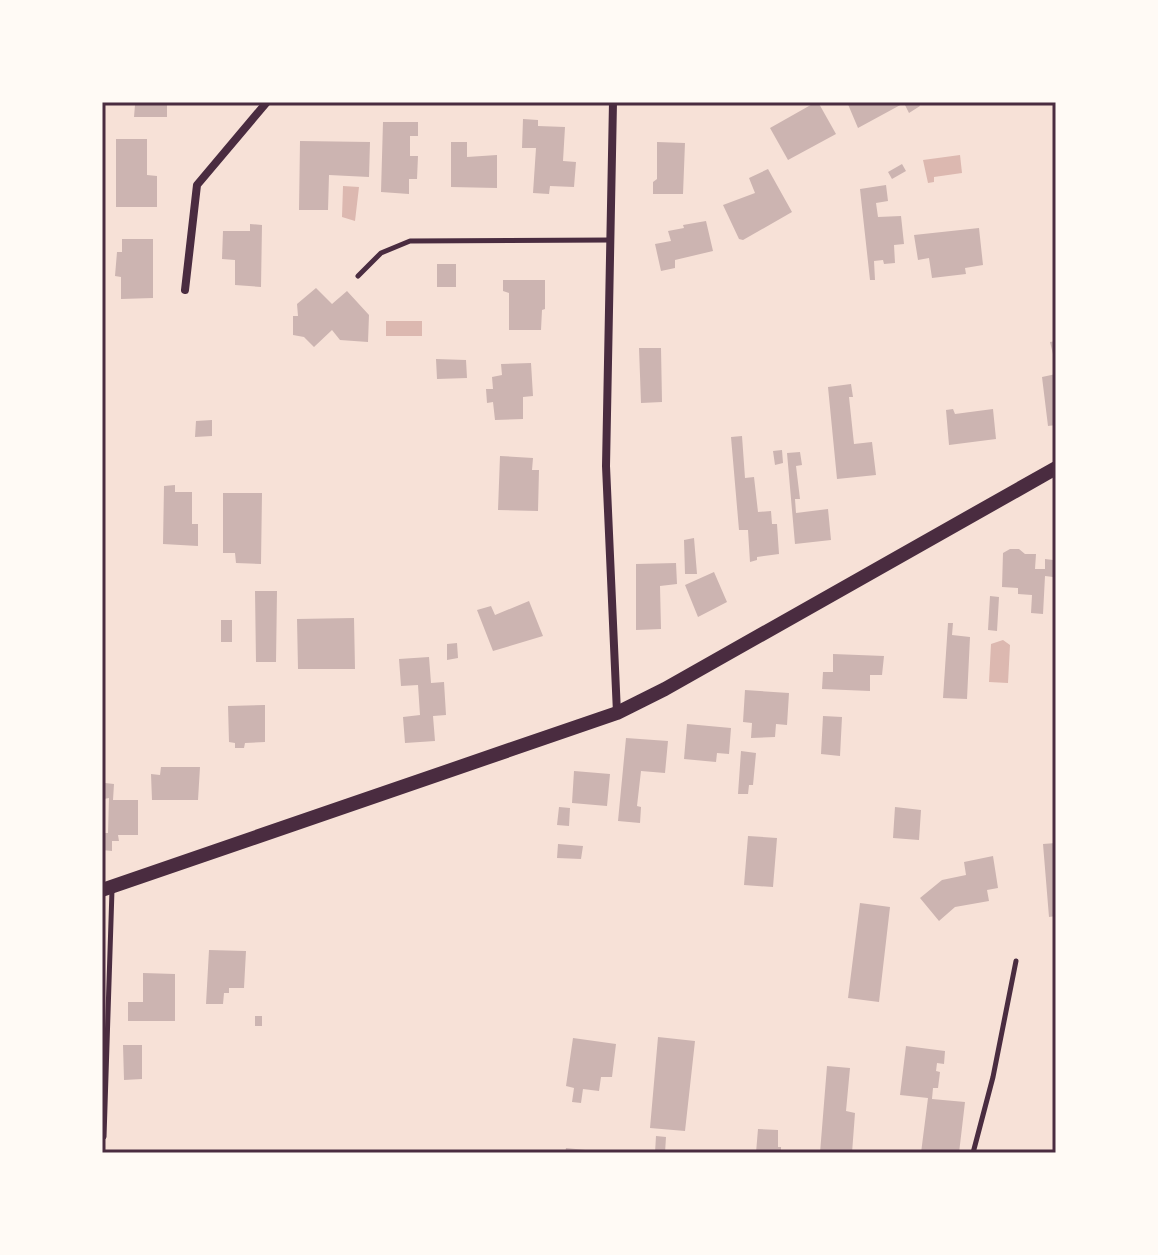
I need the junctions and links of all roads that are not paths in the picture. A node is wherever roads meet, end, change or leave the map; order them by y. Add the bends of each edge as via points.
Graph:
1 (267, 102) edge
2 (613, 102) edge
3 (611, 240) junction
4 (358, 276) dead end
5 (185, 290) dead end
6 (1056, 468) edge
7 (617, 713) junction
8 (107, 888) edge
9 (1016, 961) dead end
10 (104, 1137) dead end
11 (973, 1153) edge

1 - 5 street via 197,185
2 - 3 street
3 - 4 lane via 410,241 381,253
3 - 7 street via 606,466
6 - 7 street
7 - 8 street
8 - 10 lane
9 - 11 lane

